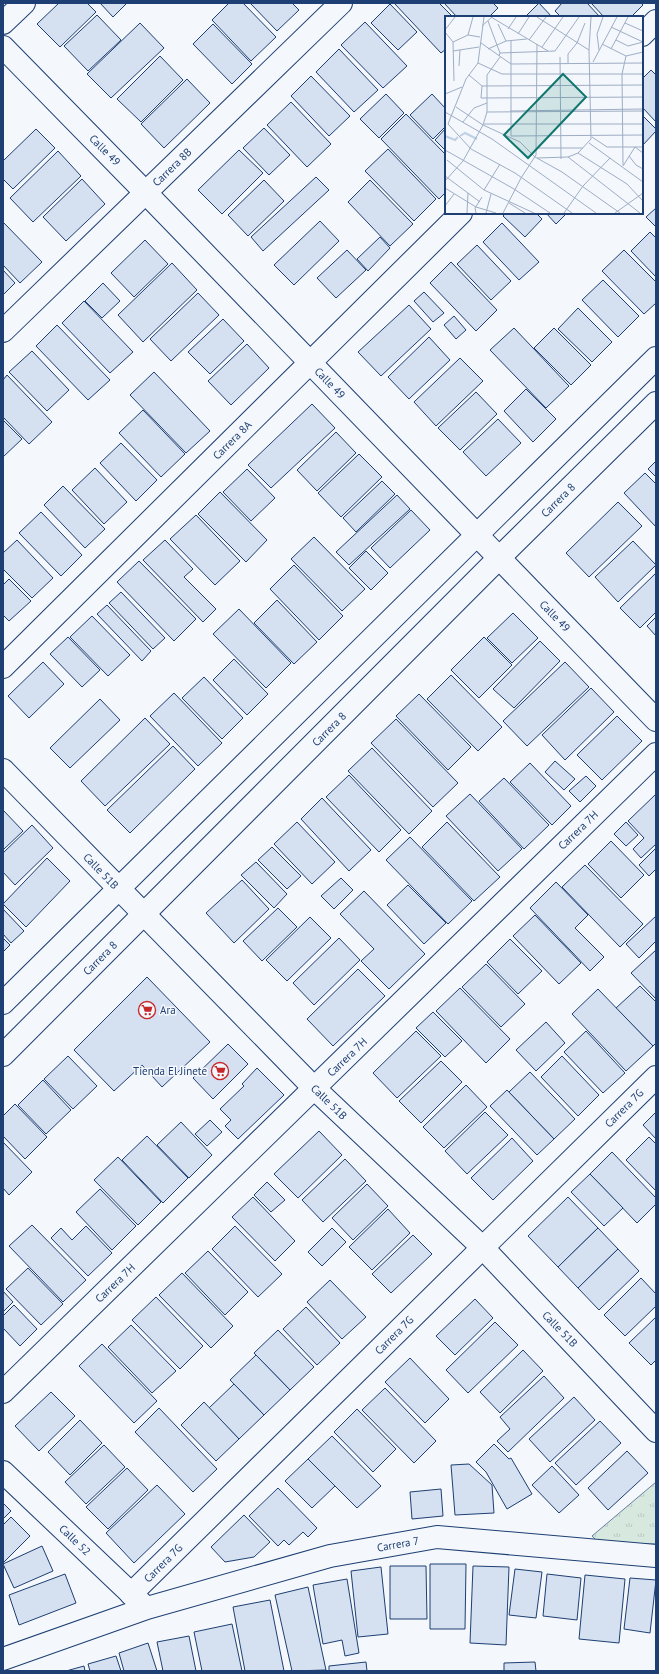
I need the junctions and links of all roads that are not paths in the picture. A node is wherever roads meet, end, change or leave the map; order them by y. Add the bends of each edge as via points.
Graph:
1 (24, 3) edge
2 (341, 3) edge
3 (656, 21) edge
4 (3, 23) edge
5 (643, 34) edge
6 (3, 47) edge
7 (146, 193) junction
8 (460, 214) edge
9 (3, 331) edge
10 (656, 358) edge
11 (310, 362) junction
12 (656, 403) edge
13 (476, 534) junction
14 (499, 558) junction
15 (3, 667) edge
16 (656, 720) edge
17 (656, 754) edge
18 (3, 770) edge
19 (118, 889) junction
20 (143, 915) junction
21 (3, 1003) edge
22 (3, 1055) edge
23 (656, 1077) edge
24 (314, 1089) junction
25 (483, 1248) junction
26 (3, 1392) edge
27 (652, 1418) edge
28 (3, 1472) edge
29 (656, 1556) edge
30 (131, 1594) junction
31 (148, 1608) junction
32 (3, 1659) edge

1 - 4 street
2 - 7 street, Carrera 8B
3 - 5 street
6 - 7 street, Calle 49
7 - 9 street, Carrera 8B
7 - 11 street, Calle 49
8 - 11 street, Carrera 8A
10 - 13 street
11 - 13 street, Calle 49
11 - 15 street, Carrera 8A
12 - 14 street, Carrera 8
13 - 14 street, Calle 49
13 - 19 street
14 - 16 street, Calle 49
14 - 20 street, Carrera 8
17 - 24 street, Carrera 7H
18 - 19 street, Calle 51B
19 - 20 street, Calle 51B
19 - 21 street
20 - 22 street, Carrera 8
20 - 24 street, Calle 51B
23 - 25 street, Carrera 7G
24 - 25 street, Calle 51B
24 - 26 street, Carrera 7H
25 - 27 street, Calle 51B
25 - 30 street, Carrera 7G
28 - 30 street, Calle 52
29 - 31 street, Carrera 7 via 437,1537 330,1556
30 - 31 street, Calle 52
31 - 32 street

